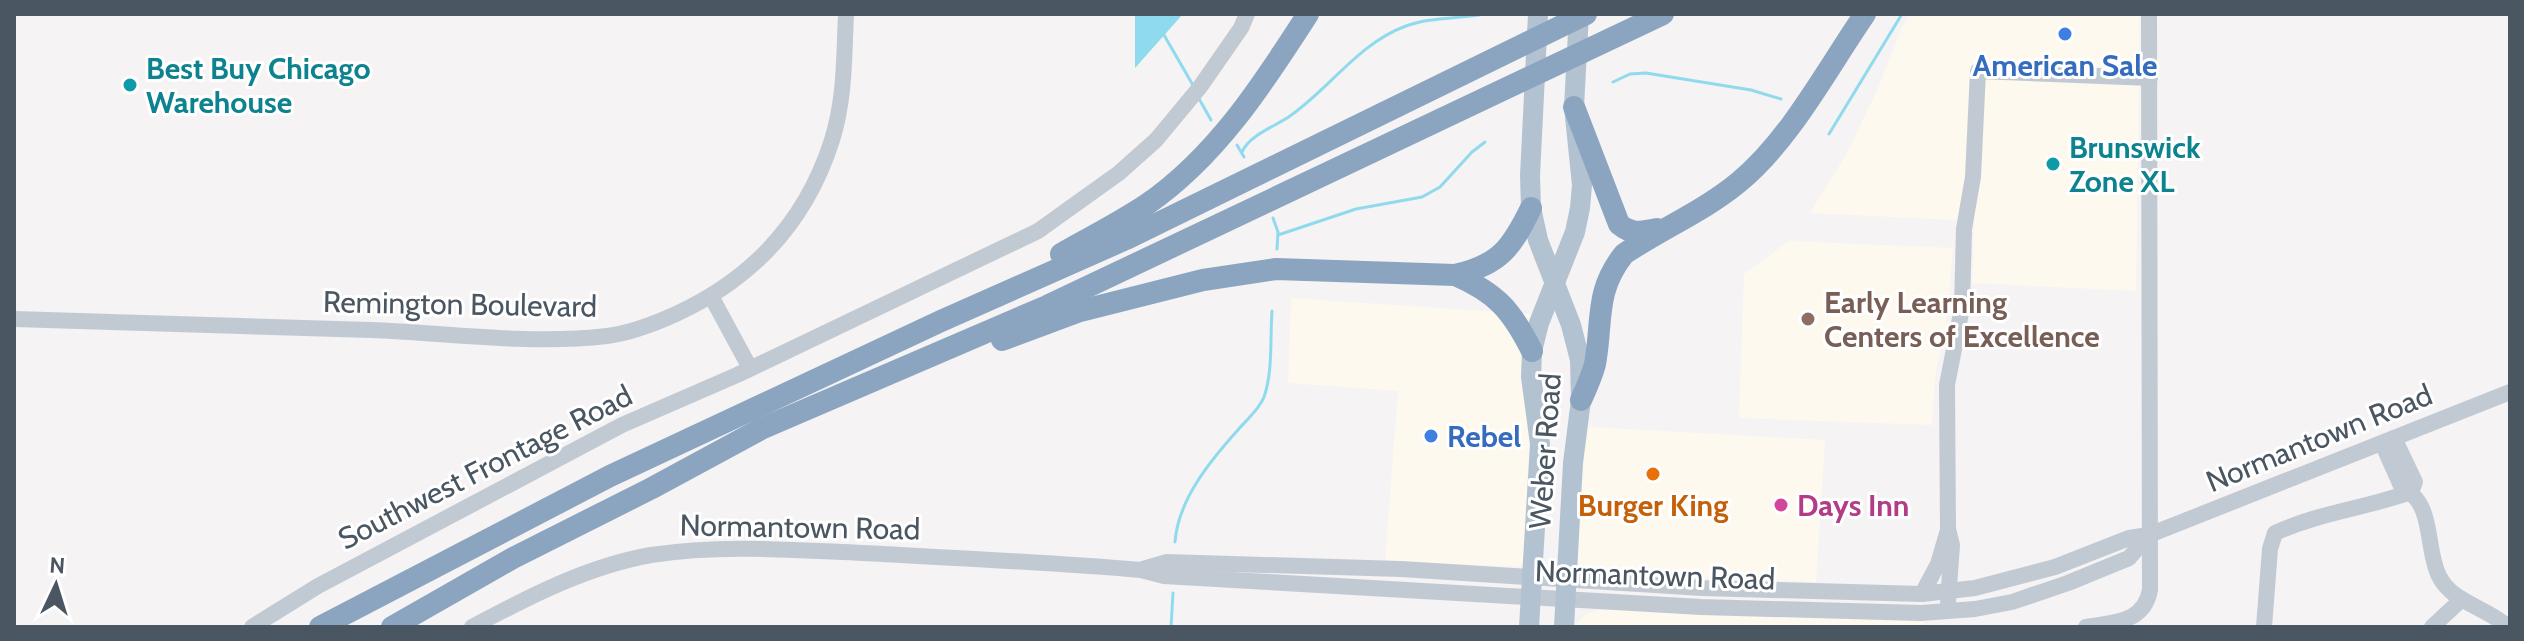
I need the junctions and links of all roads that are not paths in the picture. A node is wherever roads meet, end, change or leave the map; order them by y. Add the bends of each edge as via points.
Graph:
1 (846, 14) edge
2 (1247, 14) edge
3 (1308, 14) edge
4 (1538, 14) edge
5 (1579, 14) edge
6 (1586, 14) edge
7 (1663, 14) edge
8 (1865, 14) edge
9 (2149, 14) edge
10 (2150, 78) junction
11 (1574, 107) junction
12 (1531, 208) junction
13 (1670, 226) junction
14 (1455, 275) junction
15 (1554, 283) junction
16 (712, 298) junction
17 (14, 319) edge
18 (941, 321) junction
19 (1532, 351) junction
20 (750, 368) junction
21 (2510, 392) edge
22 (1581, 400) junction
23 (761, 429) junction
24 (2388, 441) junction
25 (2411, 492) junction
26 (1948, 529) junction
27 (2149, 535) junction
28 (1531, 588) junction
29 (1567, 590) junction
30 (1949, 591) junction
31 (1922, 594) junction
32 (2462, 599) junction
33 (1948, 612) junction
34 (2496, 624) edge
35 (252, 627) edge
36 (320, 627) edge
37 (392, 627) edge
38 (472, 627) edge
39 (1529, 627) edge
40 (1564, 627) edge
41 (2086, 627) edge
42 (2264, 627) edge
43 (2432, 627) edge

1 - 16 street, Remington Boulevard via 842,92 832,139 813,186 790,225 755,264
2 - 20 street, Southwest Frontage Road via 1200,87 1156,140 1038,231
3 - 18 highway via 1261,85 1183,175 1146,205
4 - 12 main road, Weber Road
5 - 11 main road, Weber Road
6 - 18 highway via 1126,239
7 - 23 highway via 1047,306
8 - 13 highway via 1757,167 1716,200
9 - 10 street
10 - 26 street via 1978,71 1962,308 1947,385
10 - 27 street
11 - 13 highway via 1619,224 1639,233
11 - 15 main road, Weber Road via 1580,208
12 - 14 highway via 1517,236 1494,261
12 - 15 main road, Weber Road
13 - 22 highway via 1624,254 1607,280 1595,365
14 - 19 highway via 1500,300
14 - 23 highway via 1276,269 1203,280 1080,311
15 - 19 main road, Weber Road
15 - 22 main road, Weber Road via 1580,360
16 - 17 street, Remington Boulevard via 653,325 609,336 551,339
16 - 20 street
18 - 36 highway via 610,476
19 - 28 main road, Weber Road via 1540,444
20 - 35 street, Southwest Frontage Road via 622,425 318,586
21 - 24 street, Normantown Road
22 - 29 main road, Weber Road
23 - 37 highway
24 - 25 street via 2415,482
24 - 27 street, Normantown Road
25 - 32 street via 2426,522 2440,579
25 - 42 street via 2275,533
26 - 30 street
26 - 31 street
27 - 30 street, Normantown Road via 2055,567
27 - 33 street, Normantown Road via 2129,558 2068,583 2012,602
27 - 41 street via 2148,602 2127,620
28 - 29 street, Normantown Road
28 - 38 street, Normantown Road via 1401,569 1167,562 1141,570 711,549 650,556 579,575
28 - 39 main road, Weber Road
29 - 31 street, Normantown Road
29 - 33 street, Normantown Road via 1701,607
29 - 40 main road, Weber Road
30 - 31 street, Normantown Road
30 - 33 street
32 - 34 street
32 - 43 street

